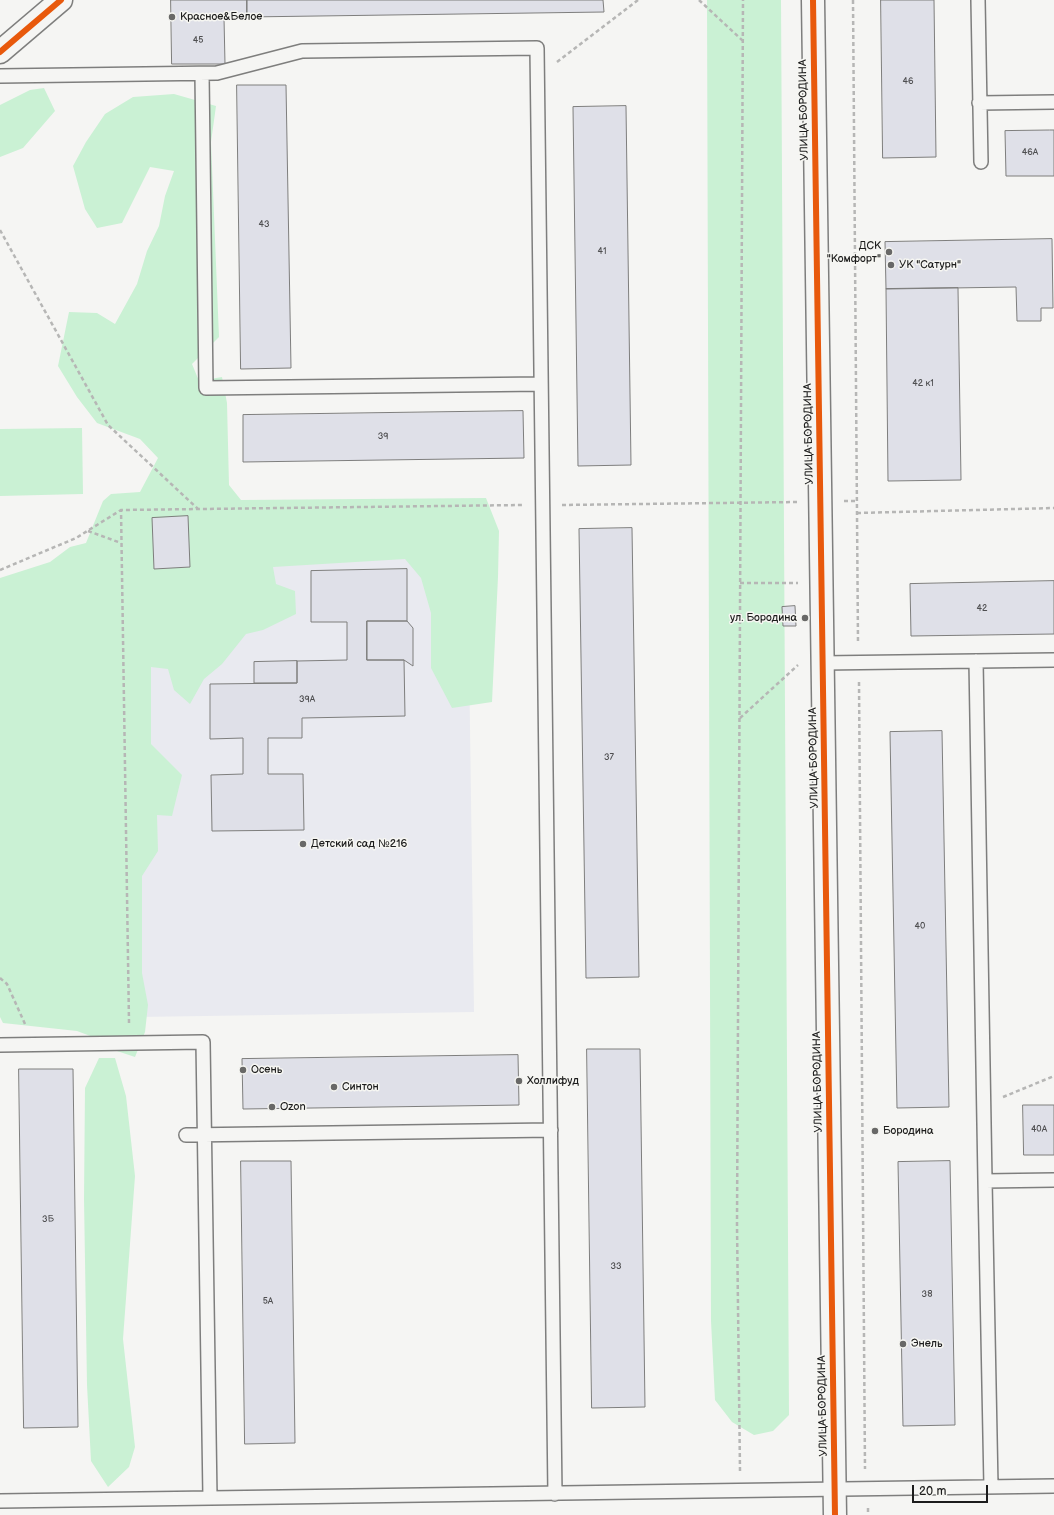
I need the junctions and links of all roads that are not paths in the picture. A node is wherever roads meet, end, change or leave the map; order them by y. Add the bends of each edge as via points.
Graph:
1 (61, 0) edge
2 (813, 0) edge
3 (978, 0) edge
4 (0, 52) edge
5 (202, 74) junction
6 (0, 76) edge
7 (1054, 102) edge
8 (980, 103) junction
9 (981, 162) dead end
10 (541, 384) junction
11 (822, 653) junction
12 (1054, 660) edge
13 (976, 661) junction
14 (0, 1045) edge
15 (551, 1130) junction
16 (204, 1134) junction
17 (186, 1135) dead end
18 (1054, 1180) edge
19 (986, 1181) junction
20 (1054, 1486) edge
21 (991, 1487) junction
22 (834, 1490) junction
23 (555, 1494) junction
24 (210, 1498) junction
25 (0, 1501) edge
26 (835, 1515) edge

1 - 4 street
2 - 11 street, УЛИЦА БОРОДИНА
3 - 8 lane
5 - 6 lane
5 - 10 lane via 206,388
5 - 10 lane via 217,73 302,52 537,48
7 - 8 lane
8 - 9 lane
10 - 15 lane
11 - 13 lane via 858,663
11 - 22 street, УЛИЦА БОРОДИНА
12 - 13 lane
13 - 19 lane
14 - 16 lane via 203,1042
15 - 16 lane
15 - 23 lane
16 - 17 lane
16 - 24 lane
18 - 19 lane
19 - 21 lane
20 - 21 lane
21 - 22 lane
22 - 23 lane
22 - 26 street, УЛИЦА БОРОДИНА
23 - 24 lane
24 - 25 lane

